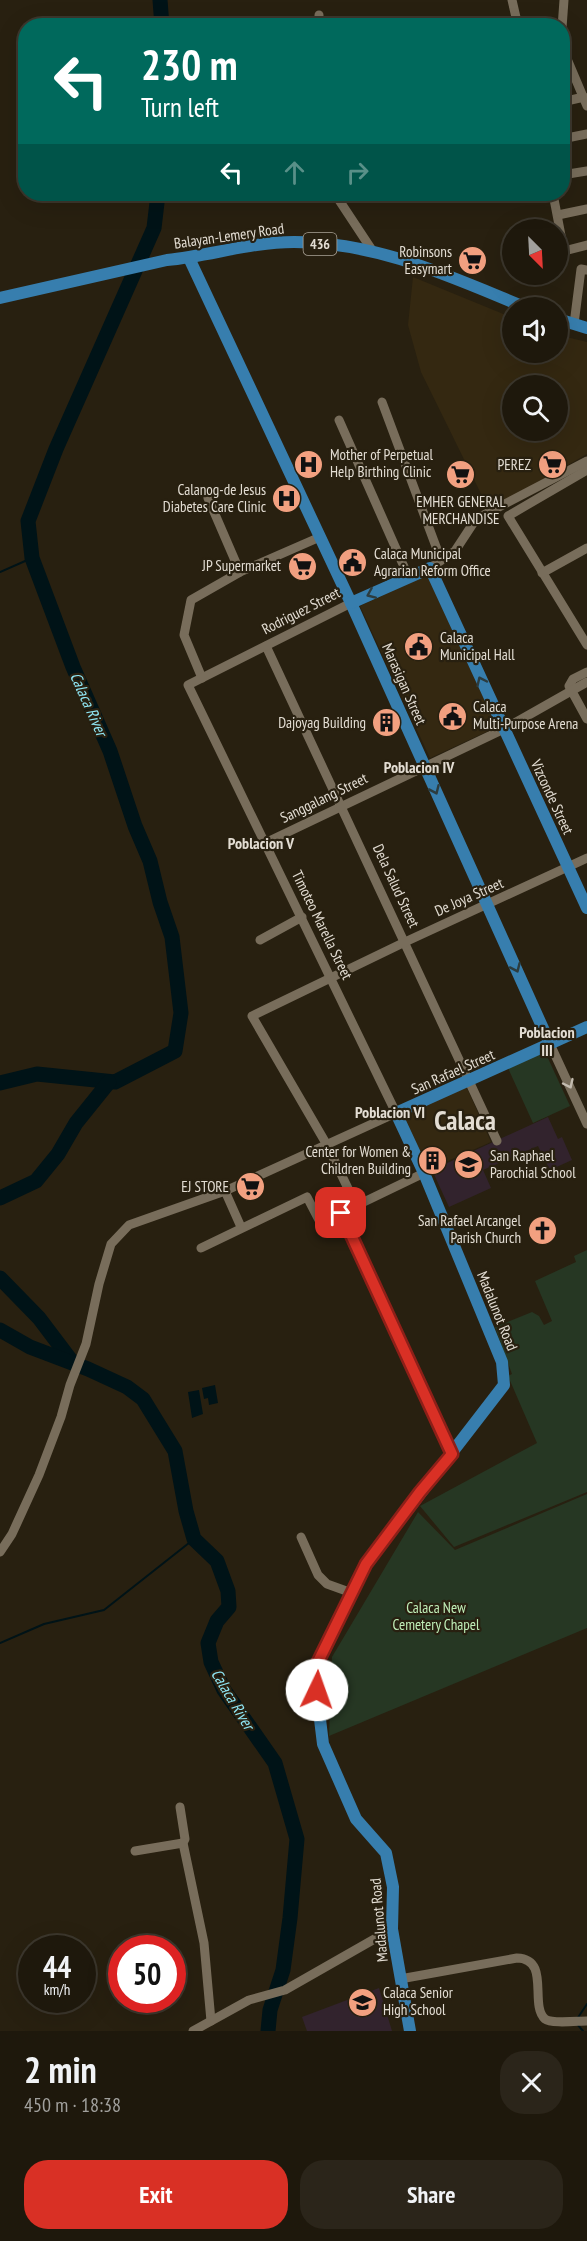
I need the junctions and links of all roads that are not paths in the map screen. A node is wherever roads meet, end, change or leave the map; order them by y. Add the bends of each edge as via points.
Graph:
1 (512, 0) edge
2 (564, 0) edge
3 (516, 18) edge
4 (563, 18) edge
5 (570, 65) edge
6 (570, 102) edge
7 (586, 102) edge
8 (587, 134) edge
9 (570, 137) edge
10 (587, 171) edge
11 (570, 174) edge
12 (340, 201) edge
13 (555, 201) edge
14 (587, 209) edge
15 (558, 215) junction
16 (558, 219) edge
17 (587, 245) edge
18 (372, 250) junction
19 (568, 250) edge
20 (189, 258) junction
21 (587, 270) edge
22 (0, 298) edge
23 (502, 298) edge
24 (568, 322) edge
25 (574, 324) junction
26 (587, 328) edge
27 (382, 402) dead end
28 (339, 420) dead end
29 (587, 461) edge
30 (587, 470) edge
31 (208, 498) dead end
32 (320, 537) junction
33 (587, 548) edge
34 (441, 560) junction
35 (430, 568) junction
36 (240, 572) junction
37 (542, 573) junction
38 (409, 578) junction
39 (351, 603) junction
40 (587, 645) edge
41 (266, 646) junction
42 (587, 672) edge
43 (202, 678) junction
44 (587, 682) edge
45 (188, 685) joint
46 (572, 692) junction
47 (587, 719) edge
48 (504, 729) junction
49 (424, 766) junction
50 (342, 807) junction
51 (265, 843) junction
52 (587, 858) edge
53 (568, 867) junction
54 (488, 905) junction
55 (587, 908) edge
56 (302, 917) junction
57 (260, 940) dead end
58 (405, 942) junction
59 (331, 978) junction
60 (587, 1027) edge
61 (550, 1044) junction
62 (469, 1082) junction
63 (396, 1113) junction
64 (587, 1124) edge
65 (497, 1141) dead end
66 (327, 1145) junction
67 (424, 1173) junction
68 (225, 1191) junction
69 (356, 1205) junction
70 (341, 1213) junction
71 (241, 1227) junction
72 (201, 1248) dead end
73 (452, 1454) junction
74 (301, 1537) dead end
75 (0, 1552) edge
76 (351, 1593) junction
77 (180, 1807) dead end
78 (183, 1843) junction
79 (135, 1851) dead end
80 (392, 1929) junction
81 (400, 1978) junction
82 (211, 2021) junction
83 (587, 2021) edge
84 (193, 2031) edge
85 (410, 2031) edge

1 - 3 street
2 - 4 street
5 - 7 street
6 - 7 street
8 - 9 street
10 - 11 street
12 - 18 street
13 - 15 street
14 - 15 street
15 - 16 street
17 - 19 street
18 - 20 main road, Balayan-Lemery Road / 436 via 294,242 259,244
18 - 23 main road, Balayan-Lemery Road / 436
20 - 22 main road, Balayan-Lemery Road / 436
20 - 32 main road, Marasigan Street
21 - 25 street via 581,269
24 - 25 main road
25 - 26 main road
27 - 34 street
28 - 38 street
29 - 34 street via 476,519 455,551
30 - 37 street via 508,516
31 - 36 street
32 - 36 street
32 - 39 main road, Marasigan Street
33 - 37 street
34 - 35 street
35 - 38 main road, Rodriguez Street
48 -> 35 main road, Vizconde Street
36 - 43 street via 190,600 184,635
37 - 40 street
38 -> 39 main road, Rodriguez Street
39 - 41 street, Rodriguez Street
39 - 49 main road, Marasigan Street
41 - 43 street, Rodriguez Street
41 - 50 street, Dela Salud Street
42 - 46 street via 569,682
43 - 45 street, Rodriguez Street
44 - 46 street, Sanggalang Street
45 - 51 street, Timoteo Marella Street
46 - 47 street
46 - 48 street, Sanggalang Street
48 - 49 street, Sanggalang Street
48 - 53 main road, Vizconde Street
49 - 50 street, Sanggalang Street
49 -> 54 main road, Marasigan Street
50 - 51 street, Sanggalang Street
50 - 58 street, Dela Salud Street
51 - 56 street, Timoteo Marella Street
52 - 53 street, De Joya Street
53 - 54 street, De Joya Street
53 - 55 main road, Vizconde Street
54 - 58 street, De Joya Street
54 -> 61 main road, Marasigan Street
56 - 57 street
56 - 59 street, Timoteo Marella Street
58 - 59 street, De Joya Street
58 - 62 street, Dela Salud Street
59 - 63 street, Timoteo Marella Street
59 - 66 street, De Joya Street via 252,1016
60 - 61 main road, San Rafael Street
61 - 62 main road, San Rafael Street
61 -> 64 street, Marasigan Street
62 - 63 main road, San Rafael Street
62 - 65 street, Dela Salud Street
63 - 66 street
63 - 67 main road, Madalunot Road
66 - 68 street
66 - 69 street
67 - 69 street
67 - 73 main road, Madalunot Road via 502,1362 504,1385
68 - 71 street
68 - 75 street via 129,1225 111,1244 86,1344 61,1417 39,1475
69 - 70 street
70 - 71 street via 320,1222 307,1197
70 - 73 street
71 - 72 street
73 - 76 main road, Madalunot Road via 366,1564
74 - 76 street via 318,1575 327,1584
76 - 80 main road, Madalunot Road via 314,1670 323,1744 356,1819 386,1853 393,1887
77 - 78 street
78 - 79 street
78 - 82 street via 204,1943
80 - 81 main road, Madalunot Road
80 - 82 street via 285,1990 249,2000
81 - 83 street via 526,1958 537,1979 545,2019
81 - 85 main road, Madalunot Road
82 - 84 street

